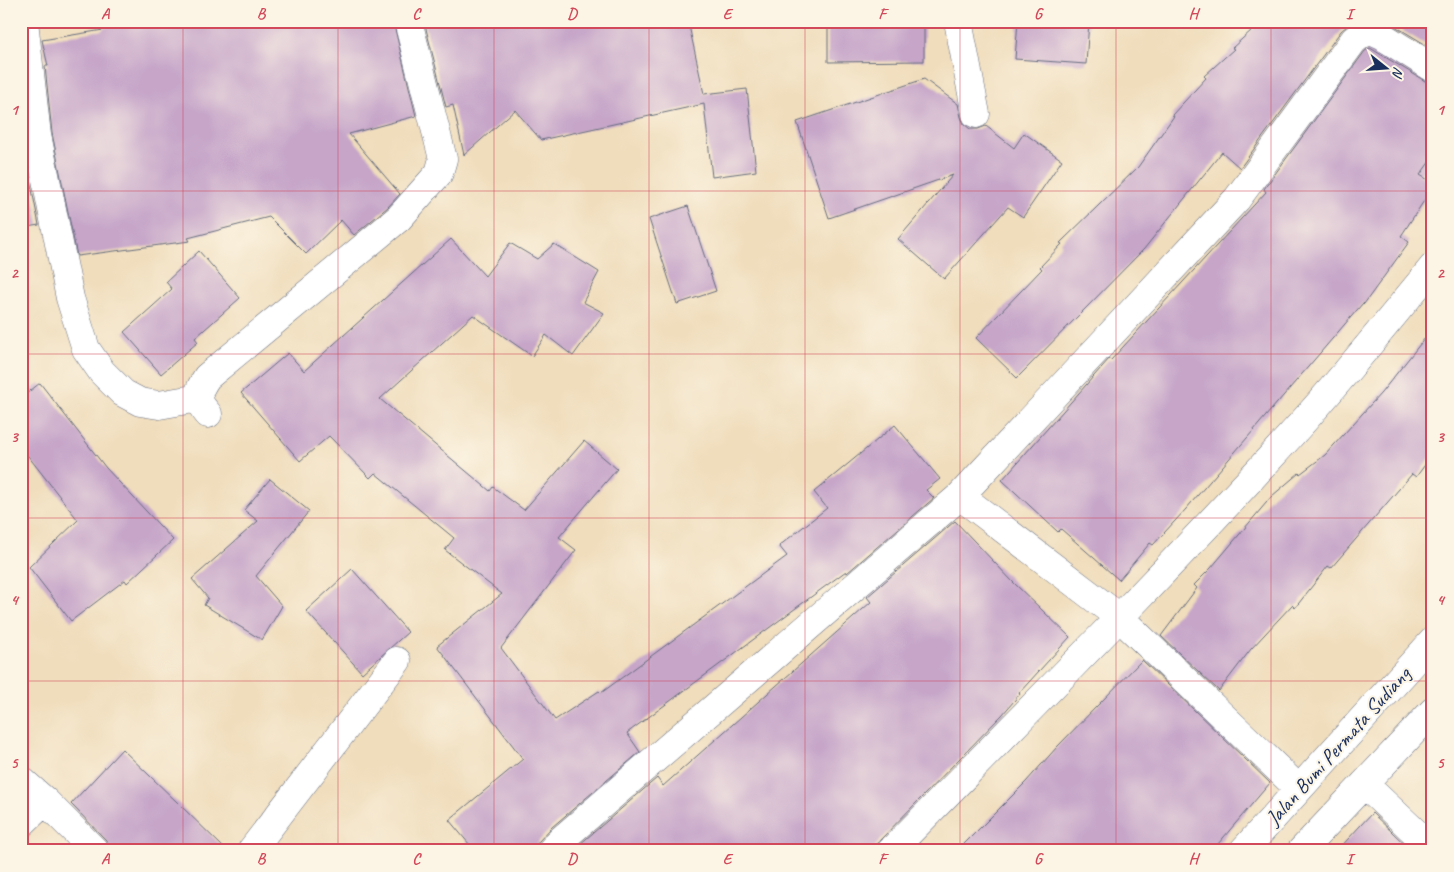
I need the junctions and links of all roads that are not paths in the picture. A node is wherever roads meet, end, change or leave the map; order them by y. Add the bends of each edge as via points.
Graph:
1 (24, 21) edge
2 (408, 21) edge
3 (958, 21) edge
4 (1433, 68) edge
5 (976, 114) dead end
6 (1433, 267) edge
7 (960, 496) junction
8 (1119, 617) junction
9 (1433, 641) edge
10 (398, 661) dead end
11 (1433, 711) edge
12 (21, 780) edge
13 (1364, 784) junction
14 (1299, 789) junction
15 (45, 801) junction
16 (21, 824) edge
17 (1433, 849) edge
18 (95, 851) edge
19 (251, 851) edge
20 (551, 851) edge
21 (891, 851) edge
22 (1243, 851) edge
23 (1301, 851) edge

1 - 2 street via 37,135 70,298 86,349 102,372 123,393 140,402 204,406 200,387 207,377 399,218 439,173 444,159
3 - 5 street
4 - 7 street via 1373,32 1366,31 1354,40 1237,199
6 - 8 street via 1303,422
7 - 8 street
7 - 20 street
8 - 14 street
8 - 21 street
9 - 14 street, Jalan Bumi Permata Sudiang
10 - 19 street
11 - 13 street, Jalan Bumi Permata Sudiang
12 - 15 street
13 - 17 street
13 - 23 street, Jalan Bumi Permata Sudiang
14 - 22 street, Jalan Bumi Permata Sudiang
15 - 16 street
15 - 18 street

